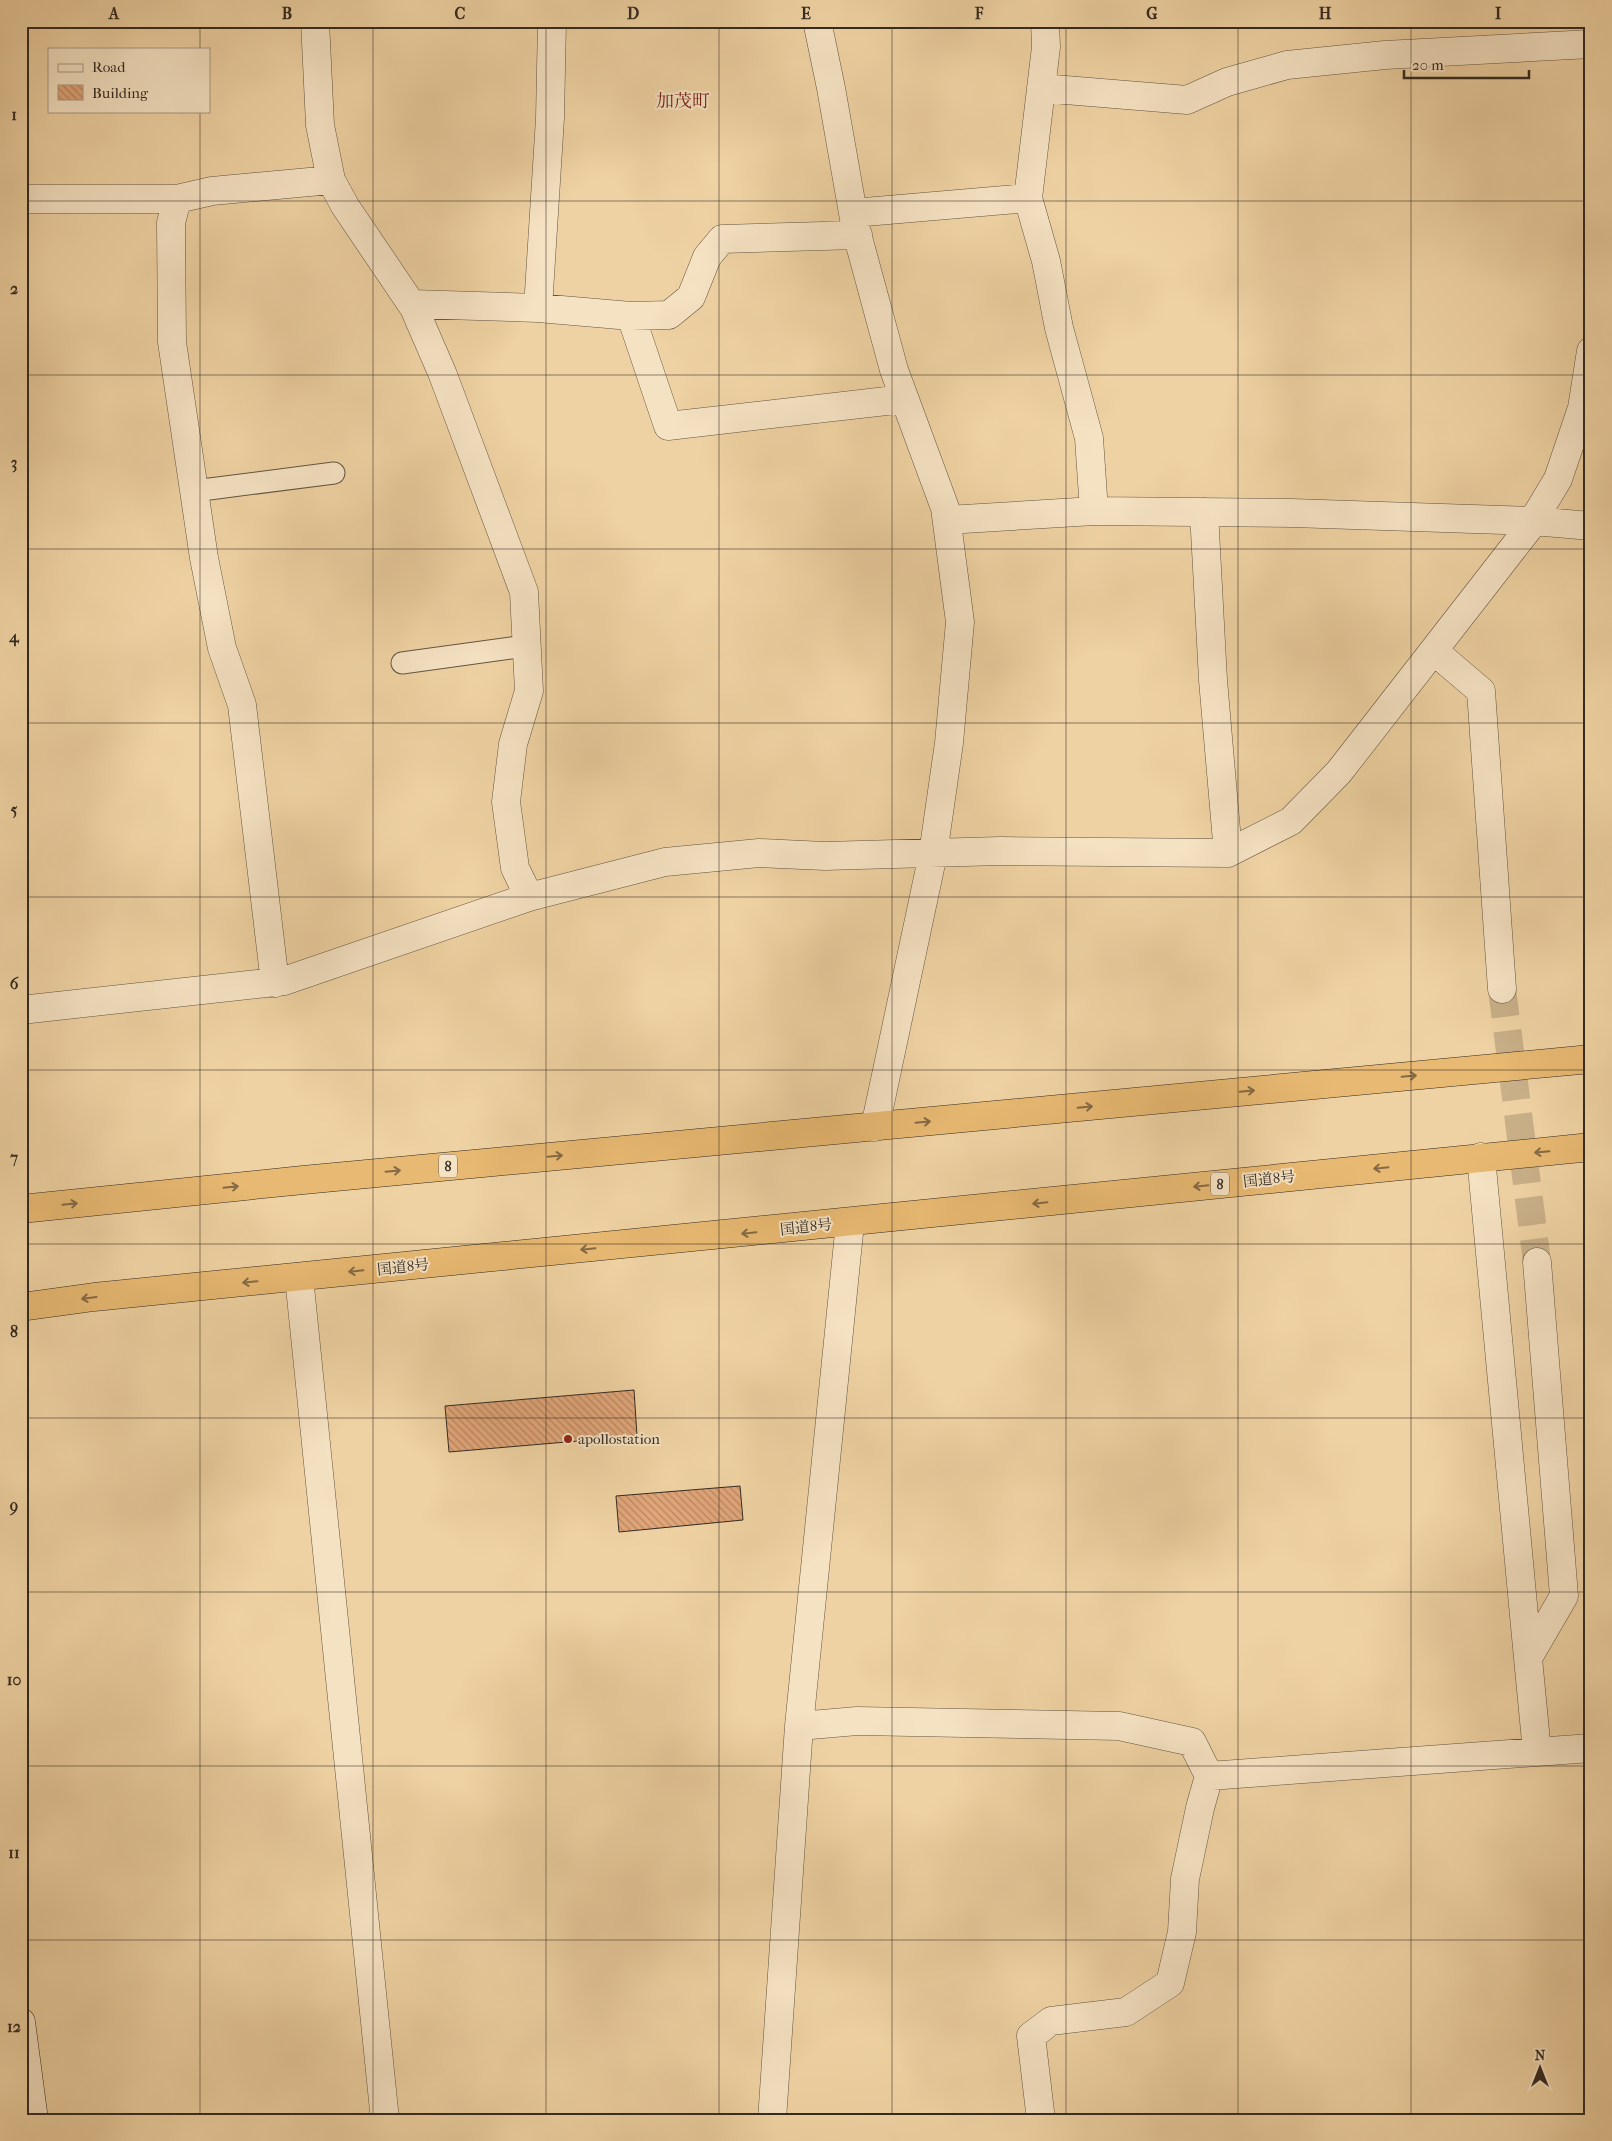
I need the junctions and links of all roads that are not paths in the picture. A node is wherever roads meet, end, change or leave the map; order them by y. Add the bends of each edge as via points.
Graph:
1 (315, 21) edge
2 (552, 21) edge
3 (817, 21) edge
4 (1046, 21) edge
5 (1591, 44) edge
6 (1042, 88) junction
7 (330, 180) junction
8 (1028, 198) junction
9 (21, 199) edge
10 (177, 199) junction
11 (856, 224) junction
12 (412, 304) junction
13 (538, 308) junction
14 (631, 316) junction
15 (1591, 351) edge
16 (904, 399) junction
17 (334, 473) dead end
18 (194, 491) junction
19 (1094, 511) junction
20 (1204, 512) junction
21 (947, 520) junction
22 (1533, 521) junction
23 (1591, 526) edge
24 (526, 646) junction
25 (1434, 651) junction
26 (402, 663) dead end
27 (1228, 853) junction
28 (933, 854) junction
29 (529, 897) junction
30 (275, 983) junction
31 (1502, 989) tunnel mouth
32 (21, 1010) edge
33 (1591, 1059) edge
34 (875, 1127) junction
35 (1591, 1147) edge
36 (1481, 1157) junction
37 (21, 1209) edge
38 (850, 1223) junction
39 (1537, 1262) tunnel mouth
40 (299, 1277) junction
41 (21, 1307) edge
42 (1528, 1658) junction
43 (799, 1726) junction
44 (1591, 1748) edge
45 (1537, 1752) junction
46 (1209, 1776) junction
47 (21, 2022) edge
48 (34, 2120) edge
49 (385, 2120) edge
50 (772, 2120) edge
51 (1041, 2120) edge

1 - 7 street via 320,125
2 - 13 street via 550,118
3 - 11 street
4 - 6 street
5 - 6 street via 1385,55 1287,65 1227,82 1187,100
6 - 8 street
7 - 10 street via 212,191
7 - 12 street
8 - 11 street
8 - 19 street via 1089,438
9 - 10 street
10 - 18 street via 171,223 172,342
11 - 14 street via 722,239 707,257 691,297 669,315
11 - 16 street
12 - 13 street
12 - 24 street via 524,592
13 - 14 street
14 - 16 street via 668,426
15 - 22 street via 1582,408 1558,479
16 - 21 street
17 - 18 lane
18 - 30 street via 222,648 242,705
19 - 20 street
19 - 21 street
20 - 22 street
20 - 27 street via 1213,680
21 - 28 street via 960,622 949,743
22 - 23 street
22 - 25 street
24 - 26 lane
24 - 29 street via 529,691 513,744 506,802 515,868
25 - 27 street via 1339,772 1291,822
25 - 31 street via 1481,691
27 - 28 street via 1000,851
28 - 29 street via 825,856 759,853 665,862
28 - 34 street
29 - 30 street
30 - 32 street
34 -> 33 highway, 8
37 -> 34 highway, 8
35 -> 36 highway, 国道8号 / 8
36 -> 38 highway, 国道8号 / 8
36 - 42 street
38 -> 40 highway, 国道8号 / 8
38 - 43 street
39 - 42 street via 1564,1596
40 -> 41 highway, 国道8号 / 8
40 - 49 street
42 - 45 street
43 - 46 street via 857,1721 1118,1726 1192,1742
43 - 50 street
44 - 45 street
45 - 46 street
46 - 51 street via 1185,1879 1182,1932 1170,1983 1126,2012 1051,2021 1031,2036
47 - 48 street

